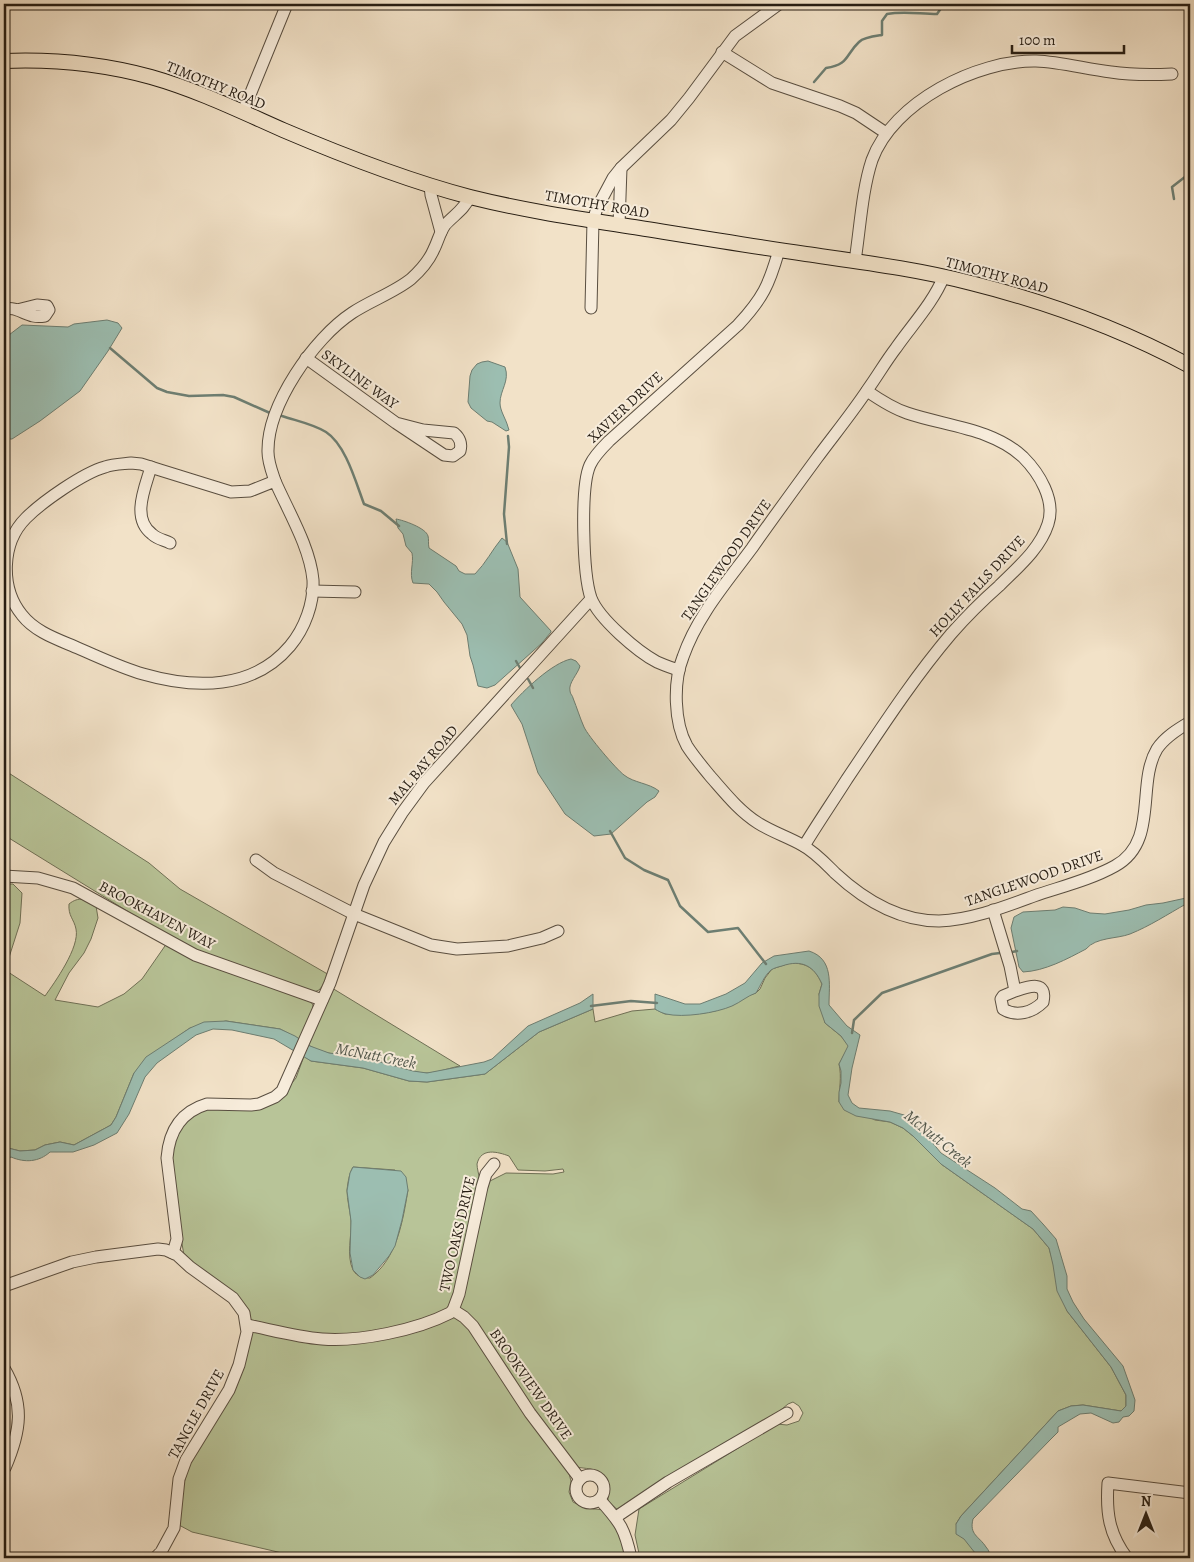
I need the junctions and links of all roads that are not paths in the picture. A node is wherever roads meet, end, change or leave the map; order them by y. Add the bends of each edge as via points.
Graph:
1 (287, 4) edge
2 (780, 4) edge
3 (722, 52) junction
4 (4, 61) edge
5 (1172, 74) dead end
6 (242, 112) junction
7 (886, 133) junction
8 (621, 168) junction
9 (430, 186) junction
10 (470, 196) junction
11 (593, 221) junction
12 (620, 225) junction
13 (441, 232) junction
14 (779, 250) junction
15 (855, 261) junction
16 (944, 276) junction
17 (4, 308) edge
18 (590, 308) dead end
19 (17, 310) dead end
20 (306, 358) junction
21 (1190, 366) edge
22 (867, 390) junction
23 (396, 423) junction
24 (151, 467) junction
25 (274, 481) junction
26 (170, 542) dead end
27 (5, 576) edge
28 (312, 591) junction
29 (355, 592) dead end
30 (592, 599) junction
31 (679, 670) junction
32 (1190, 722) edge
33 (804, 846) junction
34 (256, 860) dead end
35 (4, 876) edge
36 (993, 910) junction
37 (354, 914) junction
38 (558, 931) dead end
39 (1015, 991) dead end
40 (322, 1000) junction
41 (494, 1164) dead end
42 (173, 1253) junction
43 (4, 1286) edge
44 (454, 1310) junction
45 (247, 1325) junction
46 (4, 1368) edge
47 (787, 1413) dead end
48 (5, 1468) edge
49 (580, 1479) junction
50 (1190, 1493) edge
51 (600, 1500) junction
52 (616, 1517) junction
53 (155, 1558) edge
54 (631, 1558) edge
55 (1127, 1558) edge

1 - 6 street
2 - 3 street via 739,33
3 - 7 street via 772,83 856,113
3 - 8 street via 670,120
4 - 6 main road, TIMOTHY ROAD via 62,62 125,71 175,85
5 - 7 street via 1130,74 1036,61 993,66 974,71 936,91 908,111
6 - 9 main road, TIMOTHY ROAD via 362,163
7 - 15 street via 868,174
8 - 11 street via 597,208
8 - 12 street
9 - 10 main road, TIMOTHY ROAD
9 - 13 street
10 - 11 main road, TIMOTHY ROAD
10 - 13 street
11 - 12 main road, TIMOTHY ROAD
11 - 18 street
12 - 14 main road, TIMOTHY ROAD
13 - 20 street via 421,270 409,281 363,305 333,327
14 - 15 main road, TIMOTHY ROAD
14 - 30 street, XAVIER DRIVE via 772,276 748,315 609,441 590,465 584,514 586,566
15 - 16 main road, TIMOTHY ROAD
16 - 21 main road, TIMOTHY ROAD via 1079,316
16 - 22 street, TANGLEWOOD DRIVE
17 - 19 street
20 - 23 street, SKYLINE WAY
20 - 25 street via 272,424 268,451
22 - 31 street, TANGLEWOOD DRIVE via 715,598 691,638
22 - 33 street, HOLLY FALLS DRIVE via 907,413 983,434 1010,446 1036,472 1046,493 1050,514 1045,531 1032,551 951,635 913,683
23 - 23 street, SKYLINE WAY via 444,455 453,456 460,451 460,440 454,433
24 - 25 street via 231,492 250,491
24 - 26 street via 141,505 141,518 151,534
24 - 27 street via 131,463 97,469 40,506 16,530 8,552
25 - 28 street via 309,558
27 - 28 street via 15,605 22,616 40,631 142,674 182,682 230,681 270,665 301,630
28 - 29 street
30 - 31 street, XAVIER DRIVE via 601,615 637,648 657,662
30 - 37 street, MAL BAY ROAD via 424,783 384,842
31 - 33 street, TANGLEWOOD DRIVE via 679,724 695,758 749,816
32 - 36 street, TANGLEWOOD DRIVE via 1165,739 1156,751 1151,764 1142,830 1123,861 1094,875
33 - 36 street, TANGLEWOOD DRIVE via 862,896 903,914 940,921
34 - 37 street via 274,873
35 - 40 street, BROOKHAVEN WAY via 38,878 73,888 195,955
36 - 39 street
37 - 38 street via 431,944 457,949 508,946
37 - 40 street, MAL BAY ROAD
40 - 42 street, MAL BAY ROAD via 282,1091 260,1104 200,1106 172,1131 167,1158 176,1239
41 - 44 street, TWO OAKS DRIVE via 482,1187
42 - 43 street via 158,1249 96,1257 49,1269
42 - 45 street via 233,1298 244,1313
44 - 45 street, TWO OAKS DRIVE via 417,1326 367,1337 322,1339
44 - 49 street, BROOKVIEW DRIVE via 473,1326 530,1413
45 - 53 street, TANGLE DRIVE via 233,1380 186,1460 179,1479 174,1528
46 - 48 street via 14,1389 18,1430
47 - 52 street via 668,1482
49 - 51 street via 589,1476 600,1480 604,1493
49 - 51 street, BROOKVIEW DRIVE via 576,1486 579,1498 589,1504
50 - 55 street via 1108,1483 1111,1529
51 - 52 street
52 - 54 street

